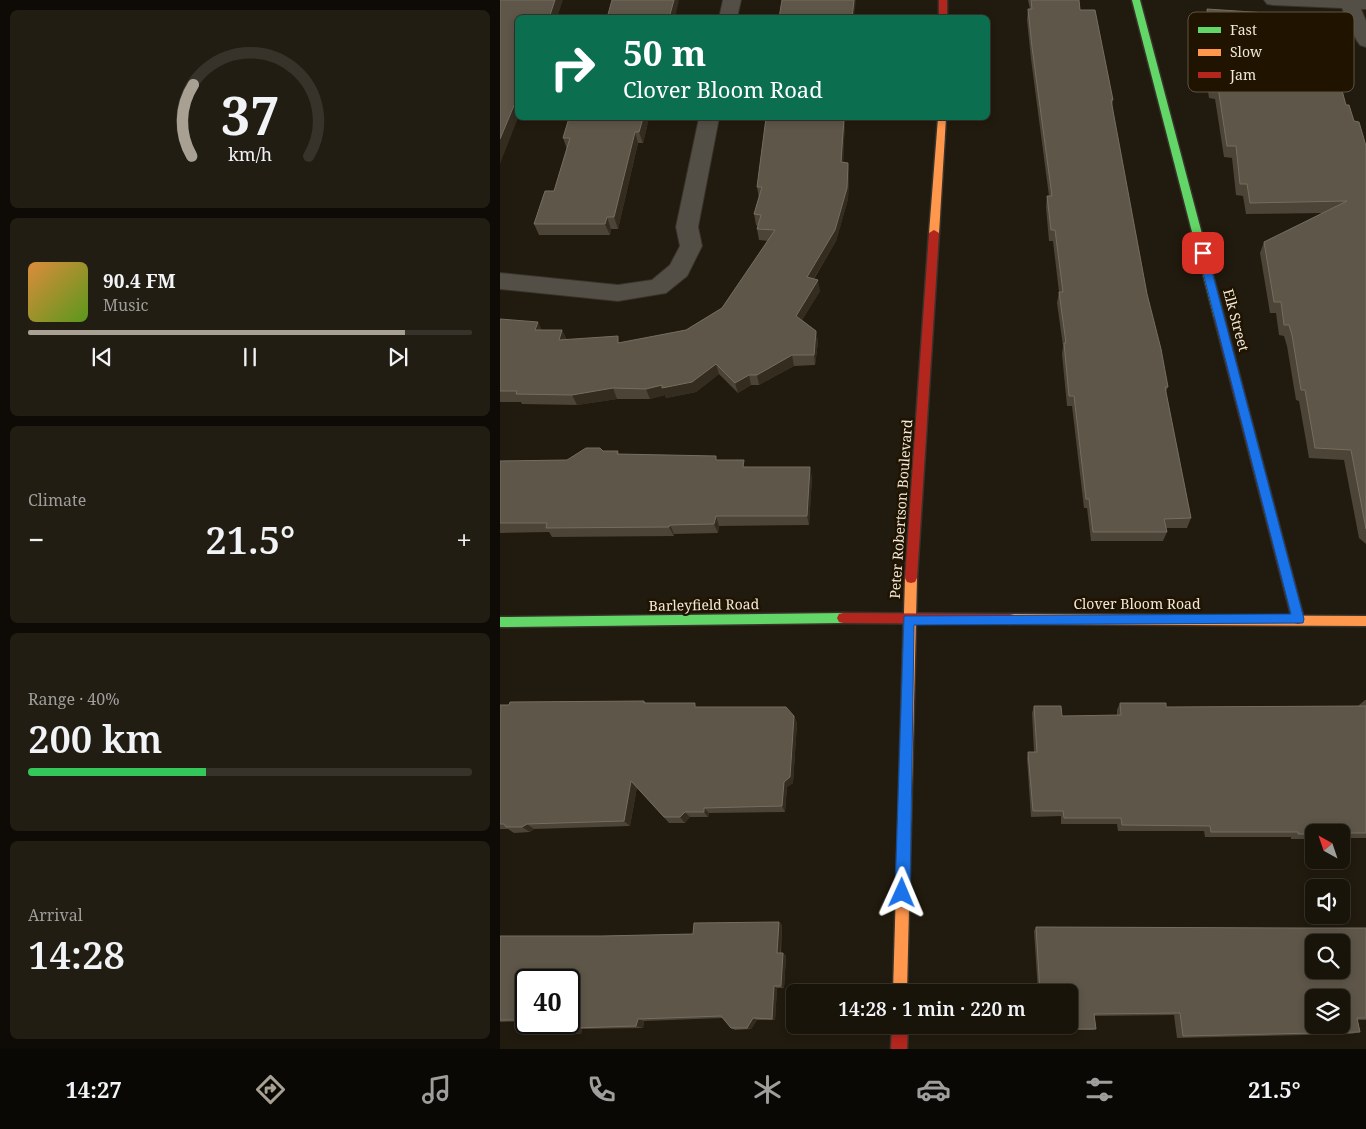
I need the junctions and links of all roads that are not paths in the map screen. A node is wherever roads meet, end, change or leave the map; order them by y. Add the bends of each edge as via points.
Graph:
1 (732, 0) edge
2 (943, 0) edge
3 (1136, 0) edge
4 (1273, 0) edge
5 (1358, 4) edge
6 (729, 15) edge
7 (943, 15) edge
8 (1366, 41) edge
9 (709, 120) edge
10 (942, 120) edge
11 (500, 281) edge
12 (908, 619) junction
13 (1298, 619) junction
14 (1366, 621) edge
15 (500, 622) edge
16 (900, 984) edge
17 (900, 1034) edge
18 (899, 1049) edge

1 - 6 street
2 - 7 street
3 - 13 street, Elk Street
4 - 5 street
5 - 8 street
9 - 11 street via 687,227 691,246 679,270 658,287 618,293
10 - 12 street, Peter Robertson Boulevard
12 - 13 street, Clover Bloom Road
12 - 15 street, Barleyfield Road
12 - 16 street, Peter Robertson Boulevard
13 - 14 street, Clover Bloom Road
17 - 18 street

